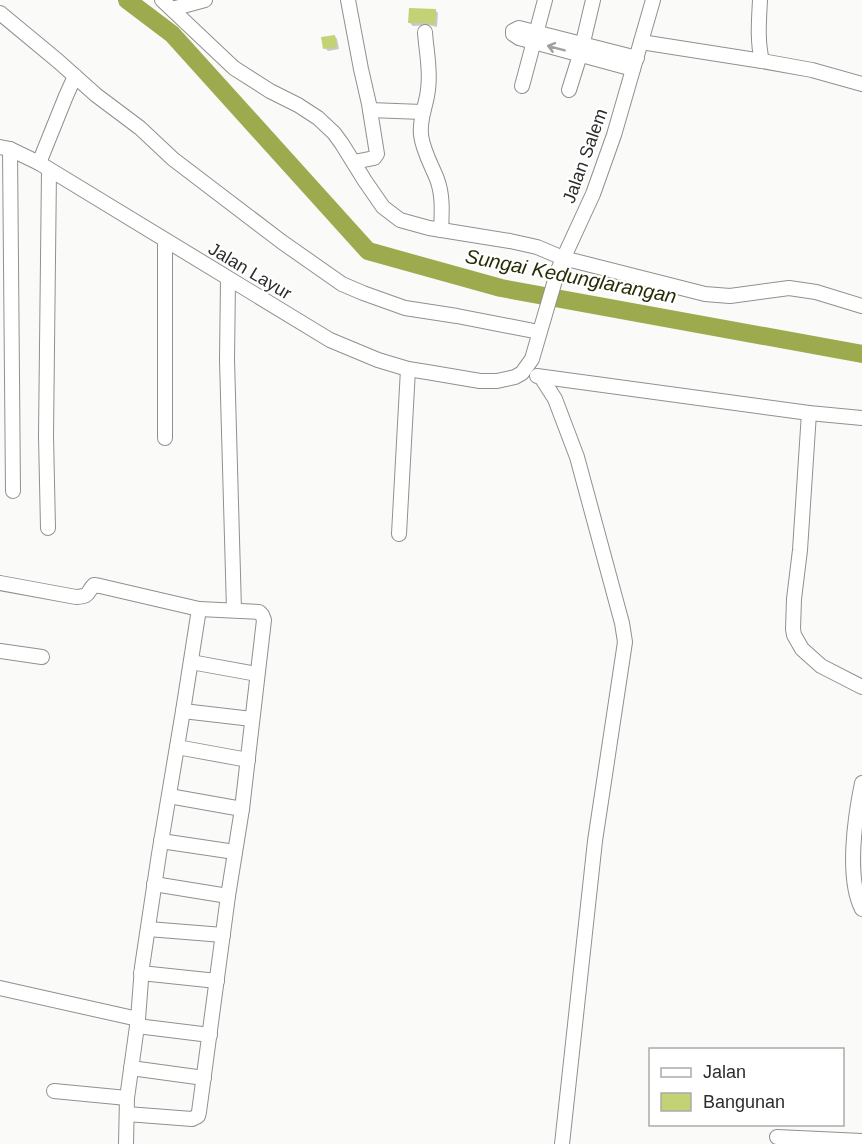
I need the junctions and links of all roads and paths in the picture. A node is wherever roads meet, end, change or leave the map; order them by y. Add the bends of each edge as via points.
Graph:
1 (205, 0) edge
2 (348, 0) edge
3 (545, 0) edge
4 (593, 0) edge
5 (653, 0) edge
6 (760, 0) edge
7 (167, 4) edge
8 (0, 13) edge
9 (425, 32) dead end
10 (535, 37) junction
11 (641, 42) junction
12 (581, 49) junction
13 (762, 61) junction
14 (635, 63) junction
15 (75, 76) junction
16 (862, 84) edge
17 (522, 86) dead end
18 (569, 90) dead end
19 (370, 110) junction
20 (422, 112) junction
21 (5, 148) edge
22 (354, 162) junction
23 (44, 166) junction
24 (441, 230) junction
25 (165, 240) junction
26 (561, 264) junction
27 (228, 279) junction
28 (862, 306) edge
29 (541, 327) junction
30 (408, 369) junction
31 (522, 373) junction
32 (541, 377) junction
33 (809, 412) junction
34 (862, 418) edge
35 (165, 438) dead end
36 (13, 491) dead end
37 (48, 528) dead end
38 (399, 534) dead end
39 (0, 583) edge
40 (199, 609) junction
41 (234, 610) junction
42 (0, 651) edge
43 (42, 657) dead end
44 (191, 662) junction
45 (257, 674) junction
46 (862, 687) edge
47 (183, 711) junction
48 (252, 719) junction
49 (177, 747) junction
50 (248, 760) junction
51 (862, 783) edge
52 (169, 796) junction
53 (242, 809) junction
54 (161, 841) junction
55 (235, 852) junction
56 (154, 884) junction
57 (228, 896) junction
58 (862, 909) edge
59 (148, 929) junction
60 (223, 935) junction
61 (141, 973) junction
62 (217, 981) junction
63 (0, 988) edge
64 (137, 1023) junction
65 (210, 1033) junction
66 (131, 1068) junction
67 (204, 1078) junction
68 (54, 1091) dead end
69 (127, 1098) junction
70 (127, 1114) junction
71 (777, 1137) dead end
72 (862, 1141) edge
73 (126, 1144) edge
74 (562, 1144) edge

1 - 7 street
2 - 19 street
3 - 10 street
4 - 12 street
5 - 11 street, Jalan Salem
6 - 13 street
7 - 22 street via 234,68 318,118
8 - 15 street
9 - 20 street via 429,85
10 - 12 street
10 - 17 street
11 - 13 street
11 - 14 street, Jalan Salem
12 - 14 street
12 - 18 street
13 - 16 street
14 - 26 street, Jalan Salem via 593,194
15 - 23 street
15 - 29 street via 173,159 342,284 405,308
19 - 20 street
19 - 22 street via 377,154
20 - 24 street via 420,134 440,190
21 - 23 street, Jalan Layur
21 - 36 street
22 - 24 street via 383,207 400,220
23 - 25 street, Jalan Layur
23 - 37 street
24 - 26 street via 537,248
25 - 27 street, Jalan Layur
25 - 35 street
26 - 28 street via 705,294 730,296 789,288
26 - 29 street, Jalan Salem
27 - 30 street, Jalan Layur via 330,340
27 - 41 street
29 - 31 street, Jalan Salem via 532,359
30 - 31 street, Jalan Layur via 480,381 497,381
30 - 38 street
31 - 32 street
32 - 33 street
32 - 74 street via 555,399 577,457 625,642 595,841
33 - 34 street
33 - 46 street via 792,629 802,649 820,666
39 - 40 street via 76,597 89,594 94,585
40 - 41 street
40 - 44 street
41 - 45 street via 259,612 264,620
42 - 43 street
44 - 45 street
44 - 47 street
45 - 48 street
47 - 48 street
47 - 49 street
48 - 50 street
49 - 50 street
49 - 52 street
50 - 53 street
51 - 58 street via 854,848 855,881
52 - 53 street
52 - 54 street
53 - 55 street
54 - 55 street
54 - 56 street
55 - 57 street
56 - 57 street
56 - 59 street
57 - 60 street
59 - 60 street
59 - 61 street
60 - 62 street
61 - 62 street
61 - 64 street
62 - 65 street
63 - 64 street
64 - 65 street
64 - 66 street
65 - 67 street
66 - 67 street
66 - 69 street
67 - 70 street via 200,1112 195,1119
68 - 69 street
69 - 70 street
70 - 73 street
71 - 72 street

